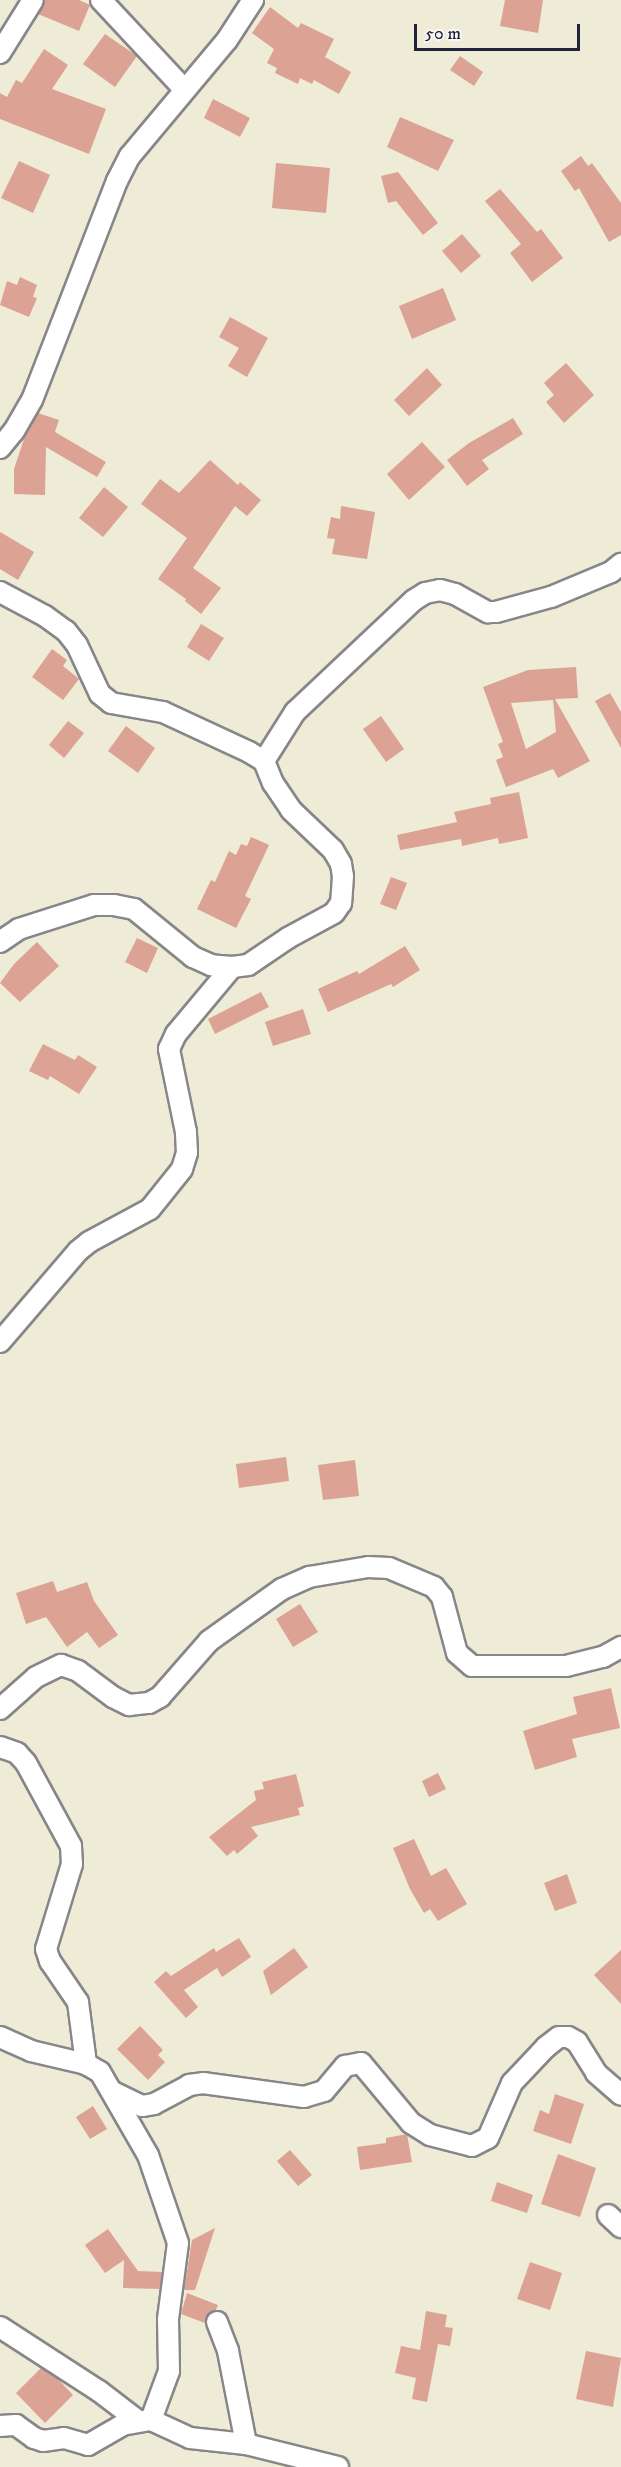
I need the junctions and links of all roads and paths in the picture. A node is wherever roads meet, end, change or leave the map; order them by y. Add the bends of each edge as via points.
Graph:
1 (33, 0) edge
2 (100, 0) edge
3 (253, 0) edge
4 (0, 53) edge
5 (184, 89) junction
6 (0, 448) edge
7 (621, 564) edge
8 (0, 592) edge
9 (264, 761) junction
10 (0, 942) edge
11 (232, 967) junction
12 (0, 1342) edge
13 (621, 1647) edge
14 (0, 1709) edge
15 (0, 1747) edge
16 (0, 2037) edge
17 (86, 2064) junction
18 (113, 2092) junction
19 (621, 2095) edge
20 (217, 2322) dead end
21 (0, 2327) edge
22 (144, 2420) junction
23 (0, 2426) edge
24 (246, 2444) junction
25 (303, 2463) edge
26 (338, 2467) edge

1 - 4 street
2 - 5 street
3 - 5 street via 227,40
5 - 6 street via 146,134 117,181 32,400
7 - 9 street via 551,597 496,612 488,612 455,594 440,590 425,593 295,712
8 - 9 street via 66,632 77,645 100,694 111,702 163,712
9 - 11 street via 283,799 333,850 341,864 341,903 326,919 248,965
10 - 11 street via 19,929 94,905 114,905 134,909 193,957 211,965
11 - 12 street via 171,1043 170,1059 186,1132 187,1153 182,1169 150,1209 78,1251
13 - 14 street via 603,1657 566,1666 472,1666 457,1653 442,1597 434,1587 389,1568 368,1567 309,1576 282,1589 209,1641 160,1697 149,1703 129,1705 78,1671 61,1665 36,1677
15 - 17 street via 17,1753 26,1763 71,1846 72,1864 46,1949 78,2002
16 - 17 street via 32,2051
17 - 18 street via 100,2072
18 - 19 street via 142,2106 203,2082 304,2097 324,2091 345,2066 362,2063 411,2123 430,2135 472,2146 488,2138 512,2083 546,2047 559,2037 568,2037 577,2042 596,2073
18 - 22 street via 148,2155 177,2235 168,2319 169,2371
20 - 24 street via 228,2350
21 - 22 street
22 - 23 street via 117,2427 88,2445 64,2438 43,2441 16,2424
22 - 24 street via 190,2438
24 - 25 street
25 - 26 street

